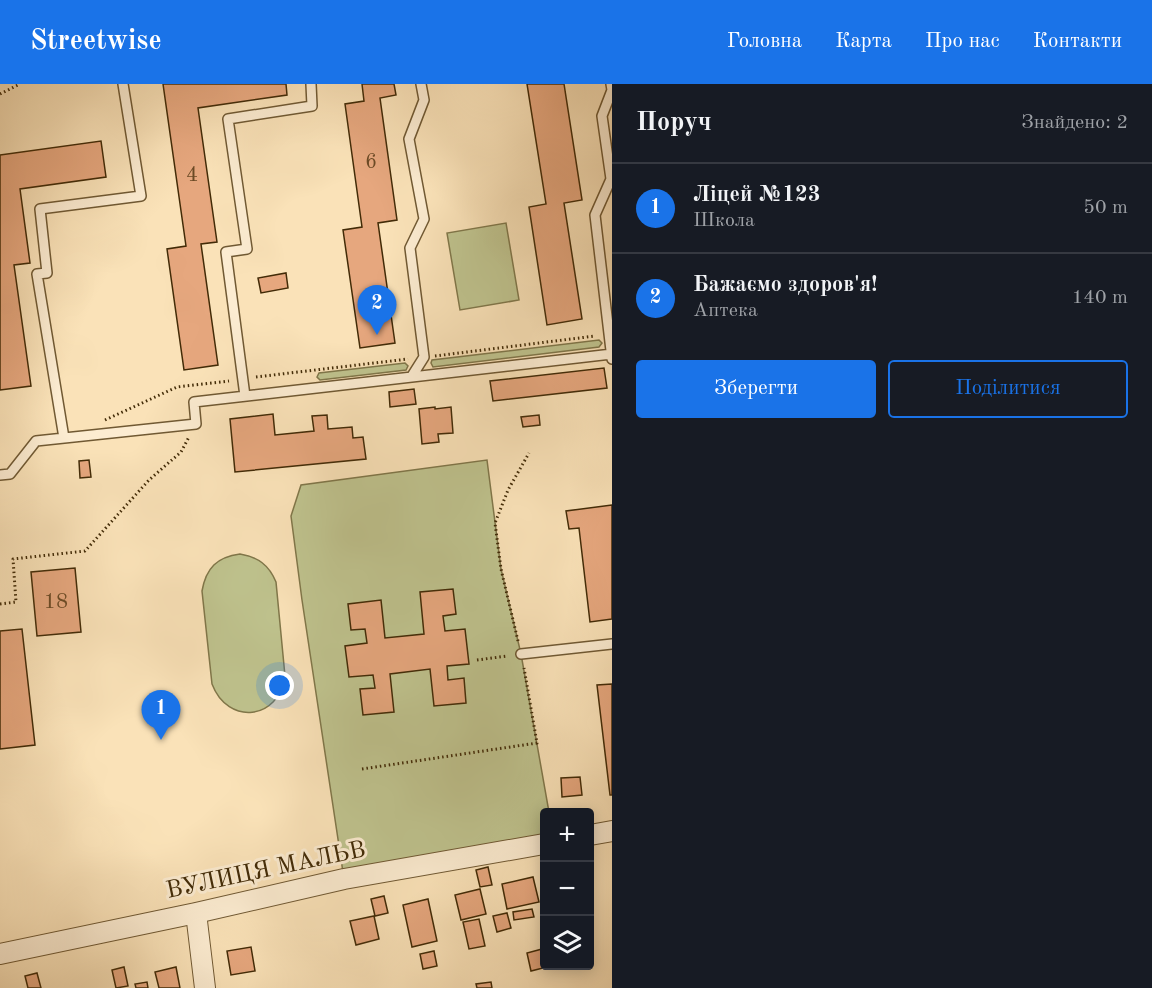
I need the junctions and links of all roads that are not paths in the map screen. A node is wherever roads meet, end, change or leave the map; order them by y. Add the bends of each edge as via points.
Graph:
1 (123, 84) edge
2 (311, 84) edge
3 (421, 84) edge
4 (611, 84) edge
5 (610, 334) edge
6 (612, 354) edge
7 (612, 358) edge
8 (412, 376) junction
9 (245, 396) junction
10 (64, 438) junction
11 (0, 475) edge
12 (612, 644) edge
13 (521, 654) road end
14 (612, 831) edge
15 (594, 834) edge
16 (540, 845) edge
17 (196, 913) junction
18 (0, 954) edge
19 (205, 988) edge

1 - 10 lane via 141,196 40,208 47,273 38,274
2 - 9 lane via 312,106 228,118 247,249 226,252
3 - 8 lane via 424,100 410,139 424,219 410,248 424,357
4 - 5 lane via 602,116 611,179 595,215
5 - 6 lane
6 - 7 lane
6 - 8 lane
8 - 9 lane
9 - 10 lane via 194,402 196,424
10 - 11 lane via 36,441 10,474
12 - 13 lane
14 - 15 street
16 - 17 street, ВУЛИЦЯ МАЛЬВ via 344,879
17 - 18 street, ВУЛИЦЯ МАЛЬВ
17 - 19 street

